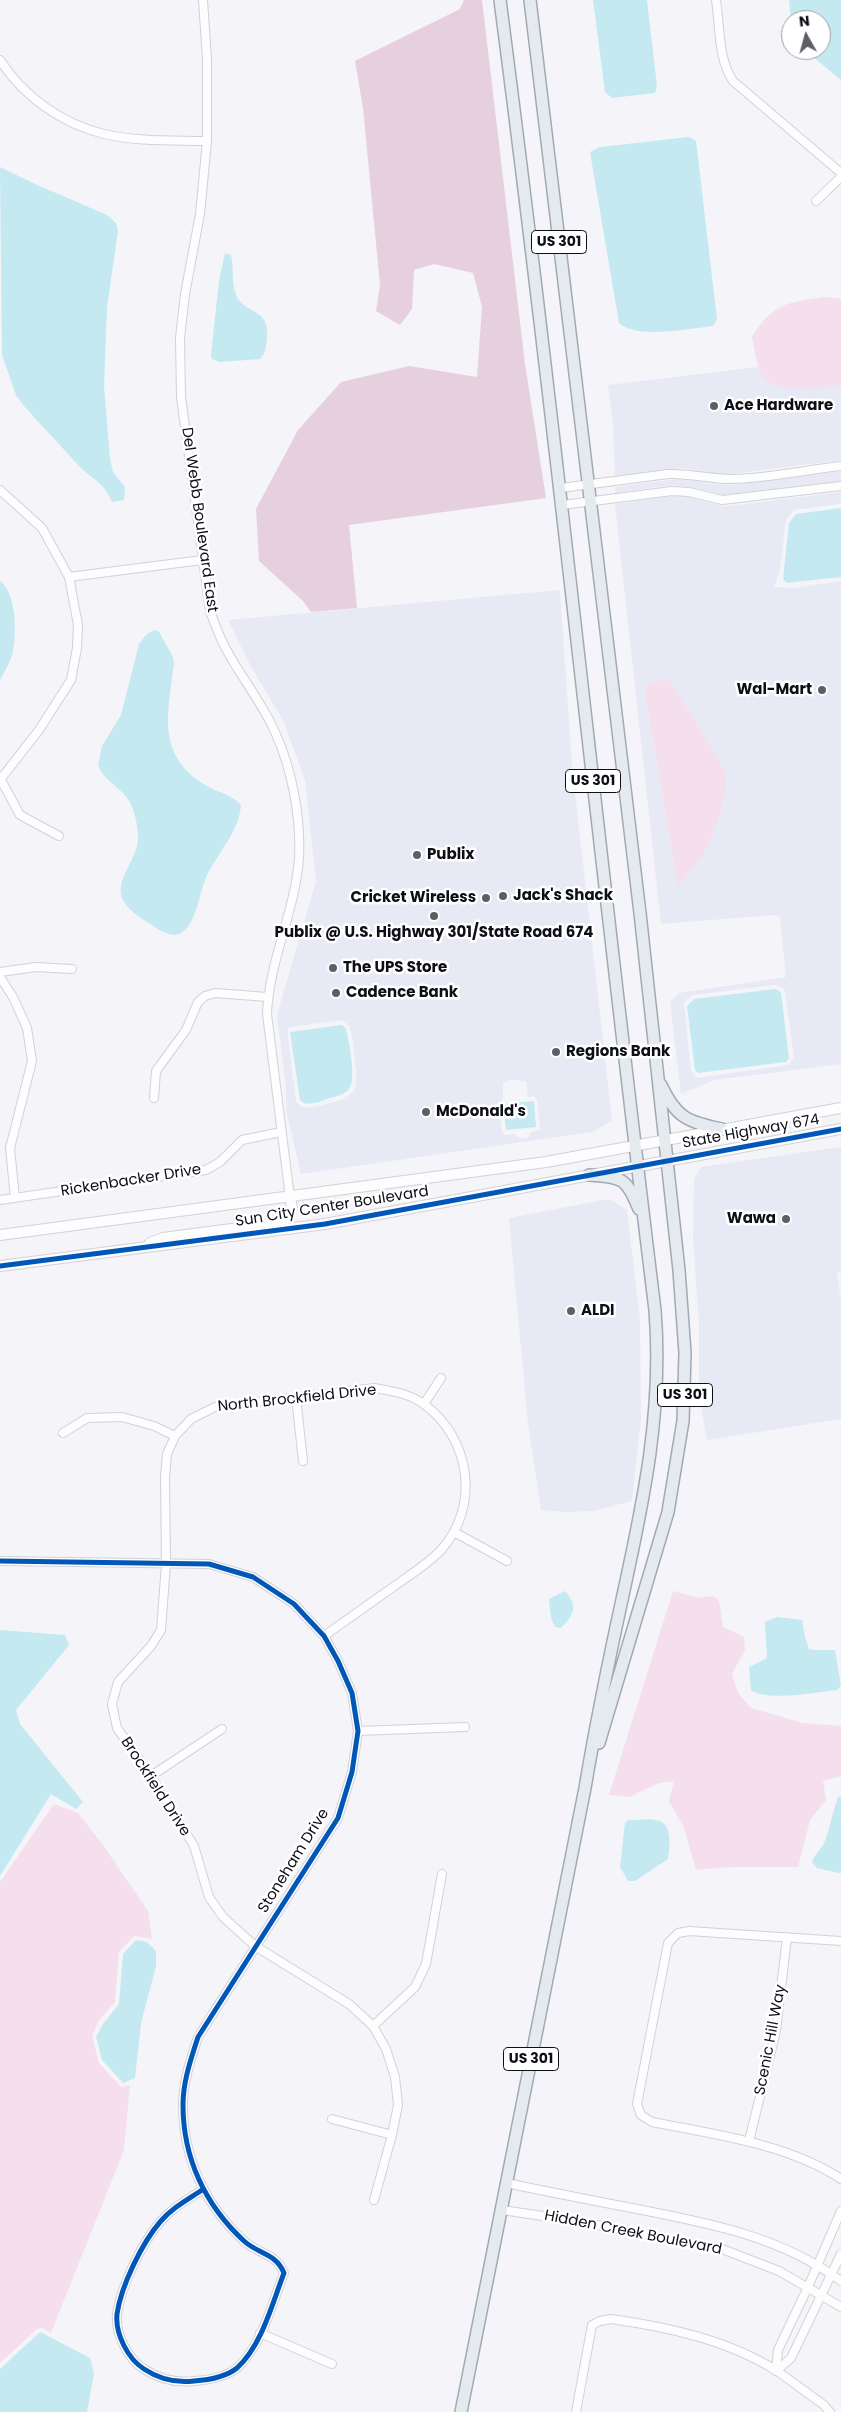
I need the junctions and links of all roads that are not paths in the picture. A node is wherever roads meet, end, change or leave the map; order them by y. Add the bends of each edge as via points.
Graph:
1 (203, 0) edge
2 (500, 0) edge
3 (530, 0) edge
4 (716, 0) edge
5 (0, 60) edge
6 (208, 141) junction
7 (841, 173) edge
8 (841, 177) edge
9 (816, 201) dead end
10 (841, 466) edge
11 (588, 484) junction
12 (841, 486) edge
13 (561, 488) junction
14 (0, 490) edge
15 (590, 502) junction
16 (562, 505) junction
17 (202, 560) junction
18 (69, 577) junction
19 (0, 779) edge
20 (59, 836) dead end
21 (72, 969) dead end
22 (0, 972) edge
23 (0, 977) edge
24 (268, 997) junction
25 (658, 1077) junction
26 (154, 1098) dead end
27 (841, 1108) edge
28 (722, 1129) junction
29 (841, 1129) edge
30 (281, 1132) junction
31 (663, 1139) junction
32 (635, 1145) junction
33 (665, 1160) junction
34 (638, 1165) junction
35 (589, 1175) junction
36 (15, 1198) junction
37 (290, 1198) junction
38 (0, 1200) edge
39 (644, 1220) junction
40 (0, 1235) edge
41 (132, 1250) junction
42 (0, 1266) edge
43 (440, 1378) dead end
44 (296, 1397) junction
45 (424, 1404) junction
46 (64, 1433) dead end
47 (175, 1436) junction
48 (303, 1461) dead end
49 (454, 1532) junction
50 (0, 1561) edge
51 (508, 1561) dead end
52 (166, 1564) junction
53 (324, 1636) junction
54 (465, 1727) dead end
55 (222, 1729) dead end
56 (358, 1731) junction
57 (151, 1776) junction
58 (586, 1788) junction
59 (442, 1874) dead end
60 (787, 1937) junction
61 (841, 1941) edge
62 (255, 1946) junction
63 (372, 2026) junction
64 (332, 2119) dead end
65 (392, 2135) junction
66 (749, 2141) junction
67 (841, 2179) edge
68 (507, 2183) junction
69 (202, 2190) junction
70 (374, 2200) dead end
71 (502, 2210) junction
72 (841, 2211) edge
73 (841, 2254) edge
74 (818, 2264) junction
75 (832, 2274) junction
76 (841, 2281) edge
77 (808, 2287) junction
78 (822, 2295) junction
79 (841, 2307) edge
80 (260, 2333) junction
81 (332, 2364) dead end
82 (776, 2371) junction
83 (461, 2412) edge
84 (576, 2412) edge
85 (830, 2412) edge

1 - 6 street, Del Webb Boulevard East
2 - 13 main road, US 301 / US 301
3 - 11 main road, US 301
4 - 7 street via 723,56 733,81
5 - 6 street via 36,101 67,120 104,134
6 - 17 street, Del Webb Boulevard East via 180,338 181,398
8 - 9 street
10 - 11 street via 732,479 684,473
11 - 13 street
11 - 15 main road, US 301
12 - 15 street via 730,500 672,491
13 - 16 main road, US 301
14 - 18 street via 42,528
15 - 16 street
15 - 25 main road, US 301
16 - 32 main road, US 301
17 - 18 street
17 - 24 street, Del Webb Boulevard East via 210,611 223,643 275,732 290,776 297,812 299,857 293,899
18 - 19 street via 78,625 72,680 39,730
19 - 20 street via 20,814
21 - 22 street via 36,967
23 - 36 street via 27,1028 32,1061 10,1148
24 - 26 street via 215,993 198,1002 186,1030 156,1071
24 - 30 street, Del Webb Boulevard East via 267,1014
25 - 28 main road via 670,1104 679,1114 694,1123
25 - 31 main road, US 301
27 - 28 main road, State Highway 674
28 - 31 main road, State Highway 674
29 - 33 main road, State Highway 674
30 - 36 street, Rickenbacker Drive via 242,1140 220,1162 206,1170
30 - 37 street, Del Webb Boulevard East
31 - 32 main road, State Highway 674
31 - 33 main road, US 301
32 - 34 main road, US 301
32 - 37 main road, Sun City Center Boulevard via 546,1162
33 - 34 main road, Sun City Center Boulevard
33 - 58 main road, US 301 via 679,1270 685,1353 679,1454 661,1538
34 - 35 main road, Sun City Center Boulevard
34 - 39 main road, US 301
35 - 39 main road via 623,1180 629,1186
35 - 41 main road, Sun City Center Boulevard via 325,1224
36 - 38 street, Rickenbacker Drive
37 - 40 main road, Sun City Center Boulevard
37 - 41 main road via 292,1208 286,1219 163,1238
39 - 58 main road, US 301 via 657,1338 655,1418 641,1510 598,1713
41 - 42 main road, Sun City Center Boulevard
43 - 45 street
44 - 45 street, North Brockfield Drive via 375,1388 399,1393
44 - 47 street, North Brockfield Drive via 215,1407 191,1419
44 - 48 street
45 - 49 street, North Brockfield Drive via 455,1437 464,1463 466,1498
46 - 47 street via 87,1418 122,1417
47 - 52 street, North Brockfield Drive via 167,1454 165,1477
49 - 51 street
49 - 53 street, North Brockfield Drive via 431,1560
50 - 52 street, Stoneham Drive
52 - 53 street, Stoneham Drive via 209,1564 253,1577 294,1604
52 - 57 street, Brockfield Drive via 161,1630 118,1682 112,1704 117,1728
53 - 56 street, Stoneham Drive via 352,1693
54 - 56 street
55 - 57 street
56 - 62 street, Stoneham Drive via 352,1772 338,1818
57 - 62 street, Brockfield Drive via 194,1846 209,1897 223,1917
58 - 68 main road, US 301
59 - 63 street via 426,1964 415,1987
60 - 61 street
60 - 66 street, Scenic Hill Way via 776,2031
60 - 66 street via 689,1931 678,1933 668,1943 638,2089 637,2104 641,2115 652,2122
62 - 63 street, Brockfield Drive via 349,2004
62 - 69 street, Stoneham Drive via 198,2037 187,2072 183,2104 186,2138
63 - 65 street, Brockfield Drive via 386,2049 395,2077 398,2105
64 - 65 street
65 - 70 street, Brockfield Drive
66 - 67 street via 829,2171
68 - 71 main road, US 301
68 - 74 street, Hidden Creek Boulevard via 705,2222 781,2246
69 - 80 street via 223,2220 246,2243 280,2263 284,2274
69 - 80 street via 171,2211 141,2251 117,2315 122,2342 134,2363 156,2377 184,2383 210,2380 236,2368
71 - 77 street, Hidden Creek Boulevard via 722,2249 779,2271
71 - 83 main road, US 301
72 - 74 street
73 - 75 street
74 - 75 street, Hidden Creek Boulevard
74 - 77 street
75 - 76 street, Hidden Creek Boulevard
75 - 78 street
77 - 78 street, Hidden Creek Boulevard
77 - 82 street via 778,2350
78 - 79 street, Hidden Creek Boulevard
78 - 82 street via 791,2358
80 - 81 street
82 - 84 street via 734,2349 699,2336 634,2322 600,2321 592,2325
82 - 85 street

